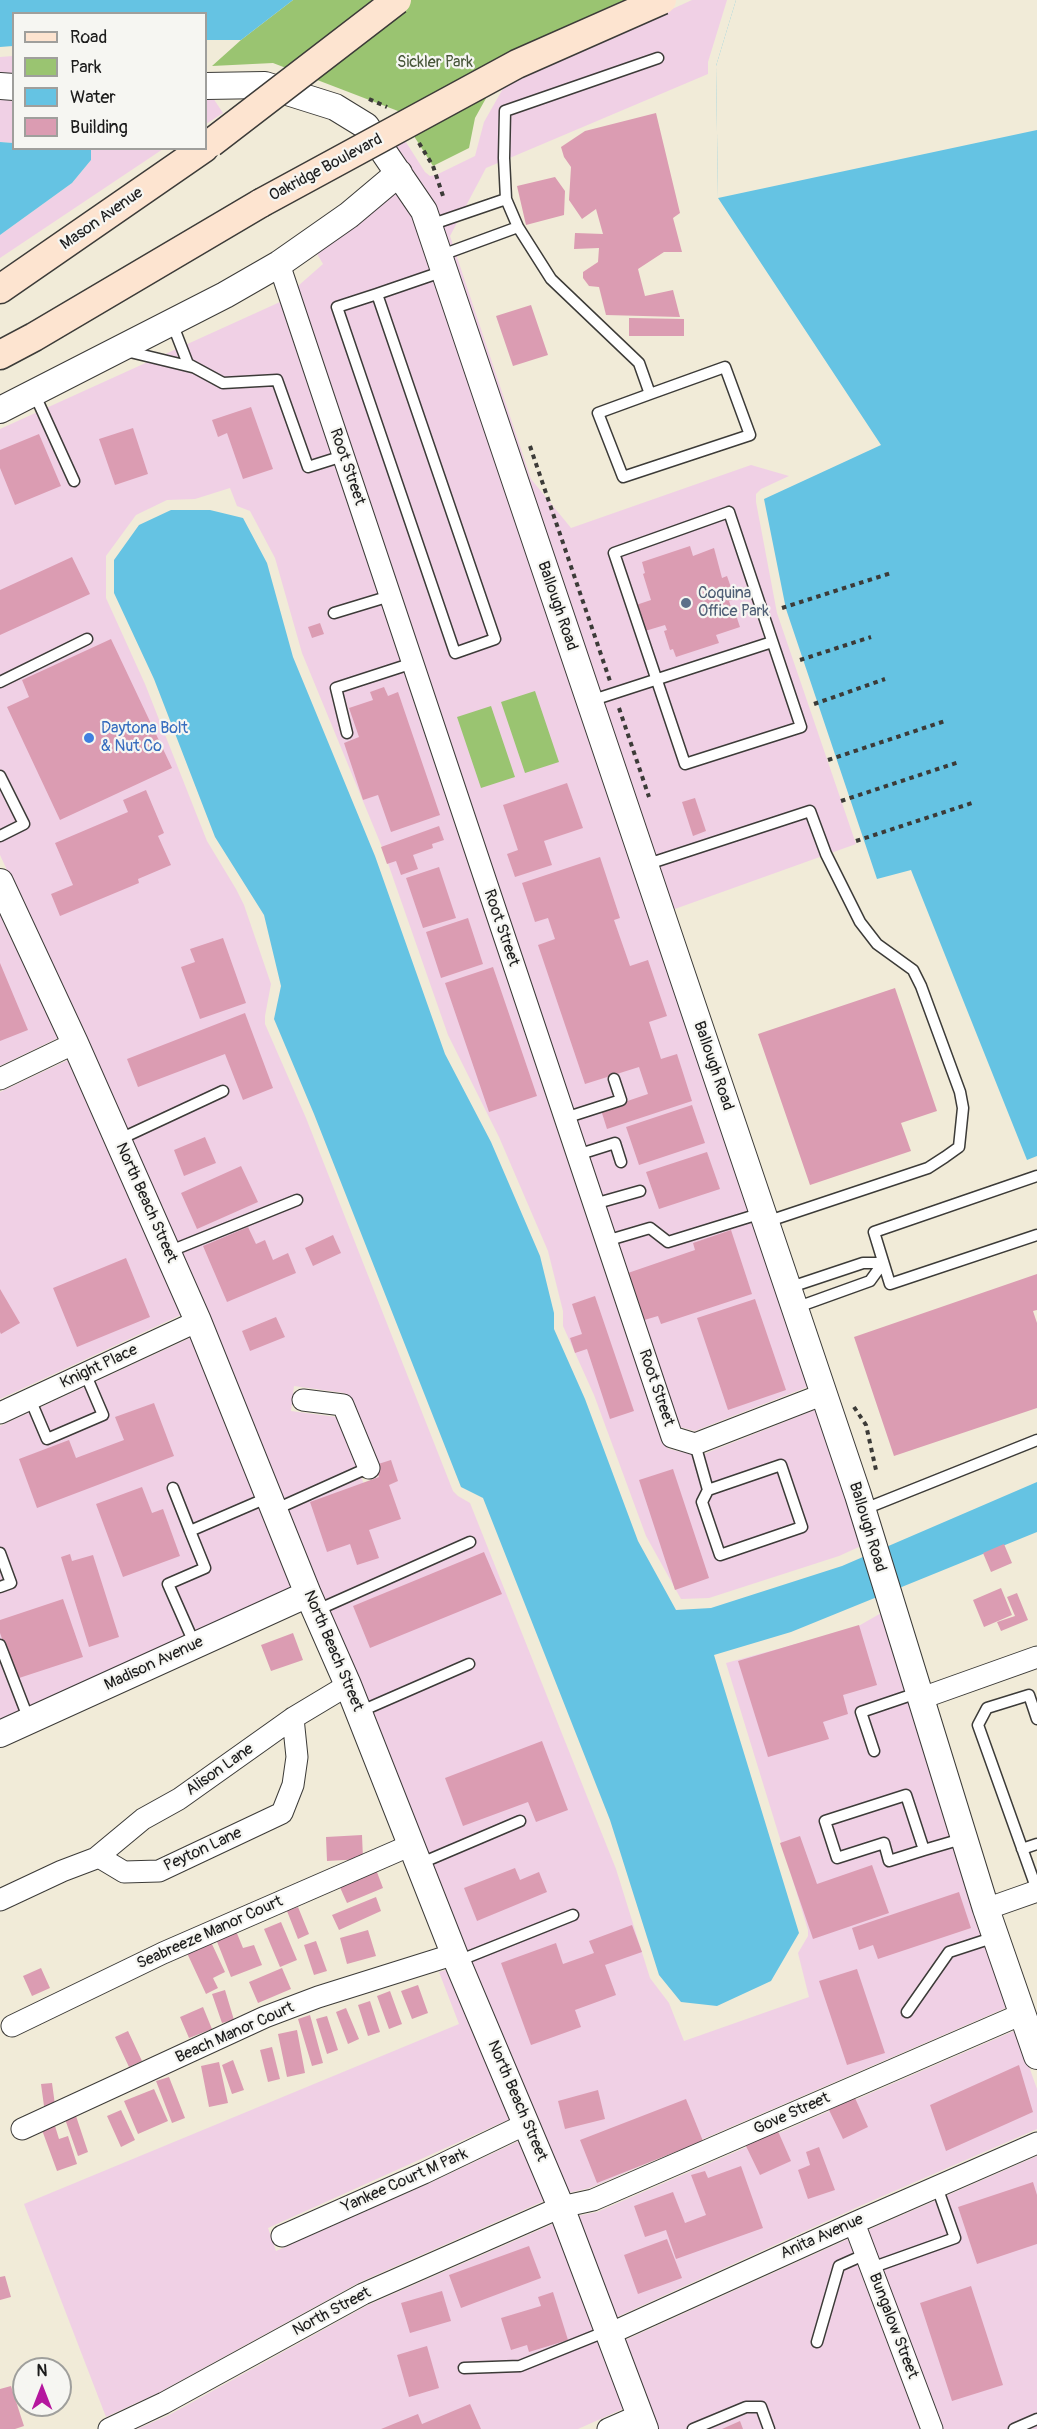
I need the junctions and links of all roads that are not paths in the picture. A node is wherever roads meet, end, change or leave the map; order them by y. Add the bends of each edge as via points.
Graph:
1 (397, 0) edge
2 (662, 0) edge
3 (658, 58) dead end
4 (207, 86) edge
5 (207, 146) edge
6 (201, 150) edge
7 (399, 173) junction
8 (506, 199) junction
9 (429, 225) junction
10 (518, 227) junction
11 (442, 263) junction
12 (279, 264) junction
13 (0, 289) edge
14 (377, 294) junction
15 (171, 322) junction
16 (120, 349) junction
17 (0, 355) edge
18 (191, 366) junction
19 (34, 393) junction
20 (650, 394) junction
21 (0, 410) edge
22 (343, 456) junction
23 (74, 482) dead end
24 (390, 596) junction
25 (334, 613) dead end
26 (87, 639) dead end
27 (772, 642) junction
28 (413, 663) junction
29 (657, 679) junction
30 (0, 682) edge
31 (589, 701) junction
32 (347, 733) dead end
33 (0, 776) edge
34 (0, 836) edge
35 (645, 865) junction
36 (0, 882) edge
37 (75, 1044) junction
38 (0, 1079) edge
39 (614, 1079) dead end
40 (224, 1091) dead end
41 (565, 1118) junction
42 (118, 1140) junction
43 (577, 1155) junction
44 (621, 1162) dead end
45 (1037, 1176) edge
46 (640, 1191) dead end
47 (297, 1200) dead end
48 (594, 1204) junction
49 (764, 1218) junction
50 (1037, 1234) edge
51 (606, 1241) junction
52 (167, 1252) junction
53 (883, 1263) junction
54 (791, 1298) junction
55 (198, 1321) junction
56 (85, 1373) junction
57 (824, 1394) junction
58 (30, 1399) junction
59 (303, 1400) dead end
60 (0, 1413) edge
61 (1037, 1440) edge
62 (695, 1444) junction
63 (370, 1467) joint
64 (173, 1488) dead end
65 (708, 1490) junction
66 (271, 1504) junction
67 (862, 1510) junction
68 (190, 1531) junction
69 (470, 1542) dead end
70 (0, 1552) edge
71 (0, 1587) edge
72 (312, 1602) junction
73 (0, 1645) edge
74 (195, 1645) junction
75 (1037, 1657) edge
76 (469, 1664) dead end
77 (348, 1684) junction
78 (921, 1695) junction
79 (359, 1712) junction
80 (293, 1718) junction
81 (1037, 1719) edge
82 (29, 1720) junction
83 (0, 1734) edge
84 (874, 1750) dead end
85 (520, 1821) dead end
86 (965, 1838) junction
87 (1037, 1844) edge
88 (1022, 1849) junction
89 (924, 1850) junction
90 (415, 1855) junction
91 (96, 1858) junction
92 (1037, 1890) edge
93 (0, 1900) edge
94 (986, 1909) junction
95 (573, 1915) dead end
96 (996, 1936) junction
97 (456, 1957) junction
98 (906, 2012) dead end
99 (1022, 2014) junction
100 (12, 2026) dead end
101 (1037, 2056) edge
102 (526, 2124) junction
103 (22, 2129) dead end
104 (1037, 2143) edge
105 (937, 2187) junction
106 (561, 2207) junction
107 (854, 2223) junction
108 (282, 2236) dead end
109 (868, 2261) junction
110 (608, 2332) junction
111 (817, 2342) dead end
112 (464, 2368) dead end
113 (1037, 2419) edge
114 (642, 2422) edge
115 (109, 2429) edge
116 (608, 2429) edge
117 (693, 2429) edge
118 (769, 2429) edge
119 (932, 2429) edge
120 (1014, 2429) edge

1 - 5 main road, Mason Avenue, bridge
2 - 17 main road, Oakridge Boulevard, bridge via 517,64 261,203
3 - 8 lane via 505,111
4 - 7 street, Ballough Road via 265,85 335,107 366,126
6 - 13 main road, Mason Avenue
7 - 9 street, Ballough Road
7 - 12 street via 349,215
8 - 9 lane
8 - 10 lane
9 - 11 street, Ballough Road
10 - 11 lane
10 - 20 lane via 551,279 639,363
11 - 14 lane
11 - 31 street, Ballough Road
12 - 15 street
12 - 22 street, Root Street
14 - 14 lane via 495,639 455,652 337,308
15 - 16 street
15 - 18 lane
16 - 18 lane
16 - 19 street
18 - 22 lane via 223,383 277,380 308,467
19 - 21 street
19 - 23 lane
20 - 20 lane via 725,367 750,435 623,477 598,413
22 - 24 street, Root Street
24 - 25 lane
24 - 28 street, Root Street
26 - 30 lane
27 - 29 lane
27 - 29 lane via 801,727 685,764
27 - 29 lane via 729,513 614,553
28 - 32 lane via 336,688
28 - 41 street, Root Street
29 - 31 lane
31 - 35 street, Ballough Road
33 - 34 lane via 24,824
35 - 49 street, Ballough Road
35 - 49 lane via 810,811 826,854 860,922 876,944 913,970 960,1092 963,1108 959,1147 928,1168
36 - 37 street, North Beach Street
37 - 38 street
37 - 42 street, North Beach Street
39 - 41 lane via 621,1100
40 - 42 lane
41 - 43 street, Root Street
42 - 52 street, North Beach Street
43 - 44 lane via 615,1143
43 - 48 street, Root Street
45 - 53 lane via 874,1232
46 - 48 lane
47 - 52 lane
48 - 51 street, Root Street
49 - 51 lane via 668,1242 650,1228
49 - 54 street, Ballough Road
50 - 53 lane via 890,1284
51 - 62 street, Root Street via 672,1437
52 - 55 street, North Beach Street
53 - 54 lane via 862,1263
53 - 54 lane via 870,1281
54 - 57 street, Ballough Road
55 - 56 street, Knight Place
55 - 66 street, North Beach Street
56 - 58 street, Knight Place
56 - 58 lane via 103,1415 47,1439
57 - 62 street
57 - 67 street, Ballough Road
58 - 60 street, Knight Place
59 - 63 street via 343,1406
61 - 67 lane
62 - 65 lane
63 - 66 lane
64 - 68 lane
65 - 65 lane via 781,1466 802,1527 720,1555 702,1502
66 - 68 lane
66 - 72 street, North Beach Street
67 - 78 street, Ballough Road
68 - 74 lane via 205,1568 168,1584
69 - 72 lane
70 - 71 lane via 12,1583
72 - 74 street, Madison Avenue
72 - 77 street, North Beach Street
73 - 82 lane
74 - 82 street, Madison Avenue
75 - 78 street
76 - 79 lane
77 - 79 street, North Beach Street
77 - 80 street, Alison Lane
78 - 84 lane via 861,1712
78 - 86 street, Ballough Road
79 - 90 street, North Beach Street
80 - 91 street, Alison Lane via 179,1799 143,1819
80 - 91 street, Peyton Lane via 297,1757 293,1785 282,1813 159,1871 124,1872
81 - 88 lane via 1029,1695 987,1708 978,1725
82 - 83 street, Madison Avenue
85 - 90 lane
86 - 89 lane
86 - 94 street, Ballough Road
87 - 88 lane
88 - 92 lane
89 - 89 lane via 906,1795 825,1821 837,1858 884,1843 890,1861
90 - 97 street, North Beach Street
90 - 100 street, Seabreeze Manor Court via 162,1953
91 - 93 street
92 - 94 street
94 - 96 street, Ballough Road
95 - 97 lane
96 - 98 lane via 949,1952
96 - 99 street, Ballough Road
97 - 102 street, North Beach Street
97 - 103 street, Beach Manor Court via 318,1997 265,2017
99 - 101 street, Ballough Road
99 - 106 street, Gove Street via 593,2200
102 - 106 street, North Beach Street
102 - 108 street, Yankee Court M Park
104 - 105 street, Anita Avenue
105 - 107 street, Anita Avenue
105 - 109 lane via 955,2238
106 - 110 street, North Beach Street
106 - 115 street, North Street via 363,2294
107 - 109 street, Bungalow Street
107 - 110 street, Anita Avenue
109 - 111 lane via 839,2266
109 - 119 street, Bungalow Street
110 - 112 lane via 520,2366
110 - 114 street, North Beach Street
113 - 120 lane
114 - 116 street
117 - 118 lane via 746,2407 761,2408

